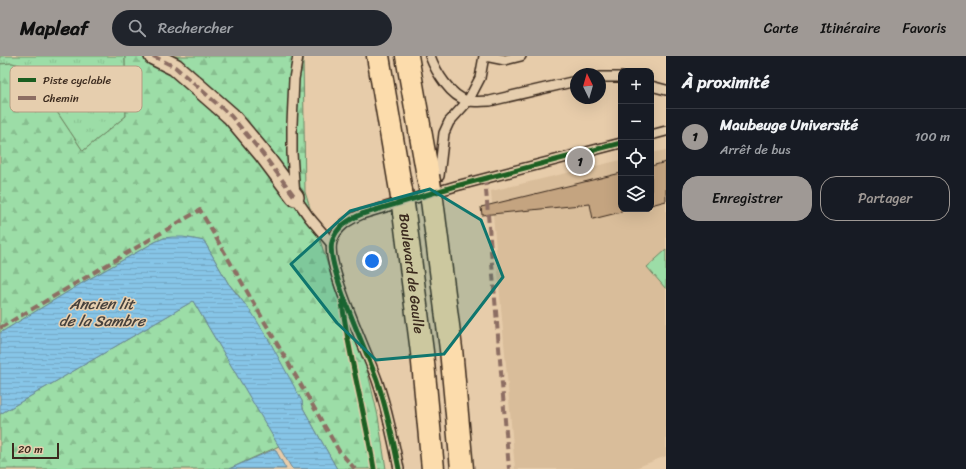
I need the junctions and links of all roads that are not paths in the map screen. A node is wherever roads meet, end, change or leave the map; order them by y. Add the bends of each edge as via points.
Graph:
1 (153, 56) edge
2 (298, 56) edge
3 (378, 56) edge
4 (407, 56) edge
5 (430, 56) edge
6 (485, 56) edge
7 (521, 56) edge
8 (606, 77) edge
9 (618, 77) edge
10 (570, 82) edge
11 (654, 87) edge
12 (666, 90) edge
13 (468, 100) junction
14 (666, 131) edge
15 (654, 134) edge
16 (618, 144) edge
17 (434, 176) junction
18 (295, 197) junction
19 (331, 243) junction
20 (399, 469) edge
21 (433, 469) edge
22 (462, 469) edge

1 - 18 street via 175,67 231,116
2 - 18 lane via 292,124
3 - 21 main road, Boulevard de Gaulle via 403,202 422,352
4 - 17 main road, Boulevard de Gaulle
5 - 13 lane via 448,87
6 - 7 lane via 504,60
6 - 13 lane via 480,78
8 - 9 lane
10 - 13 lane via 490,101
11 - 12 lane
13 - 17 lane via 449,122 444,133
14 - 15 lane
16 - 19 lane via 456,186 362,214 348,220 338,229
17 - 22 main road, Boulevard de Gaulle, bridge via 438,244
18 - 19 lane
19 - 20 lane via 340,286 377,379 391,427

